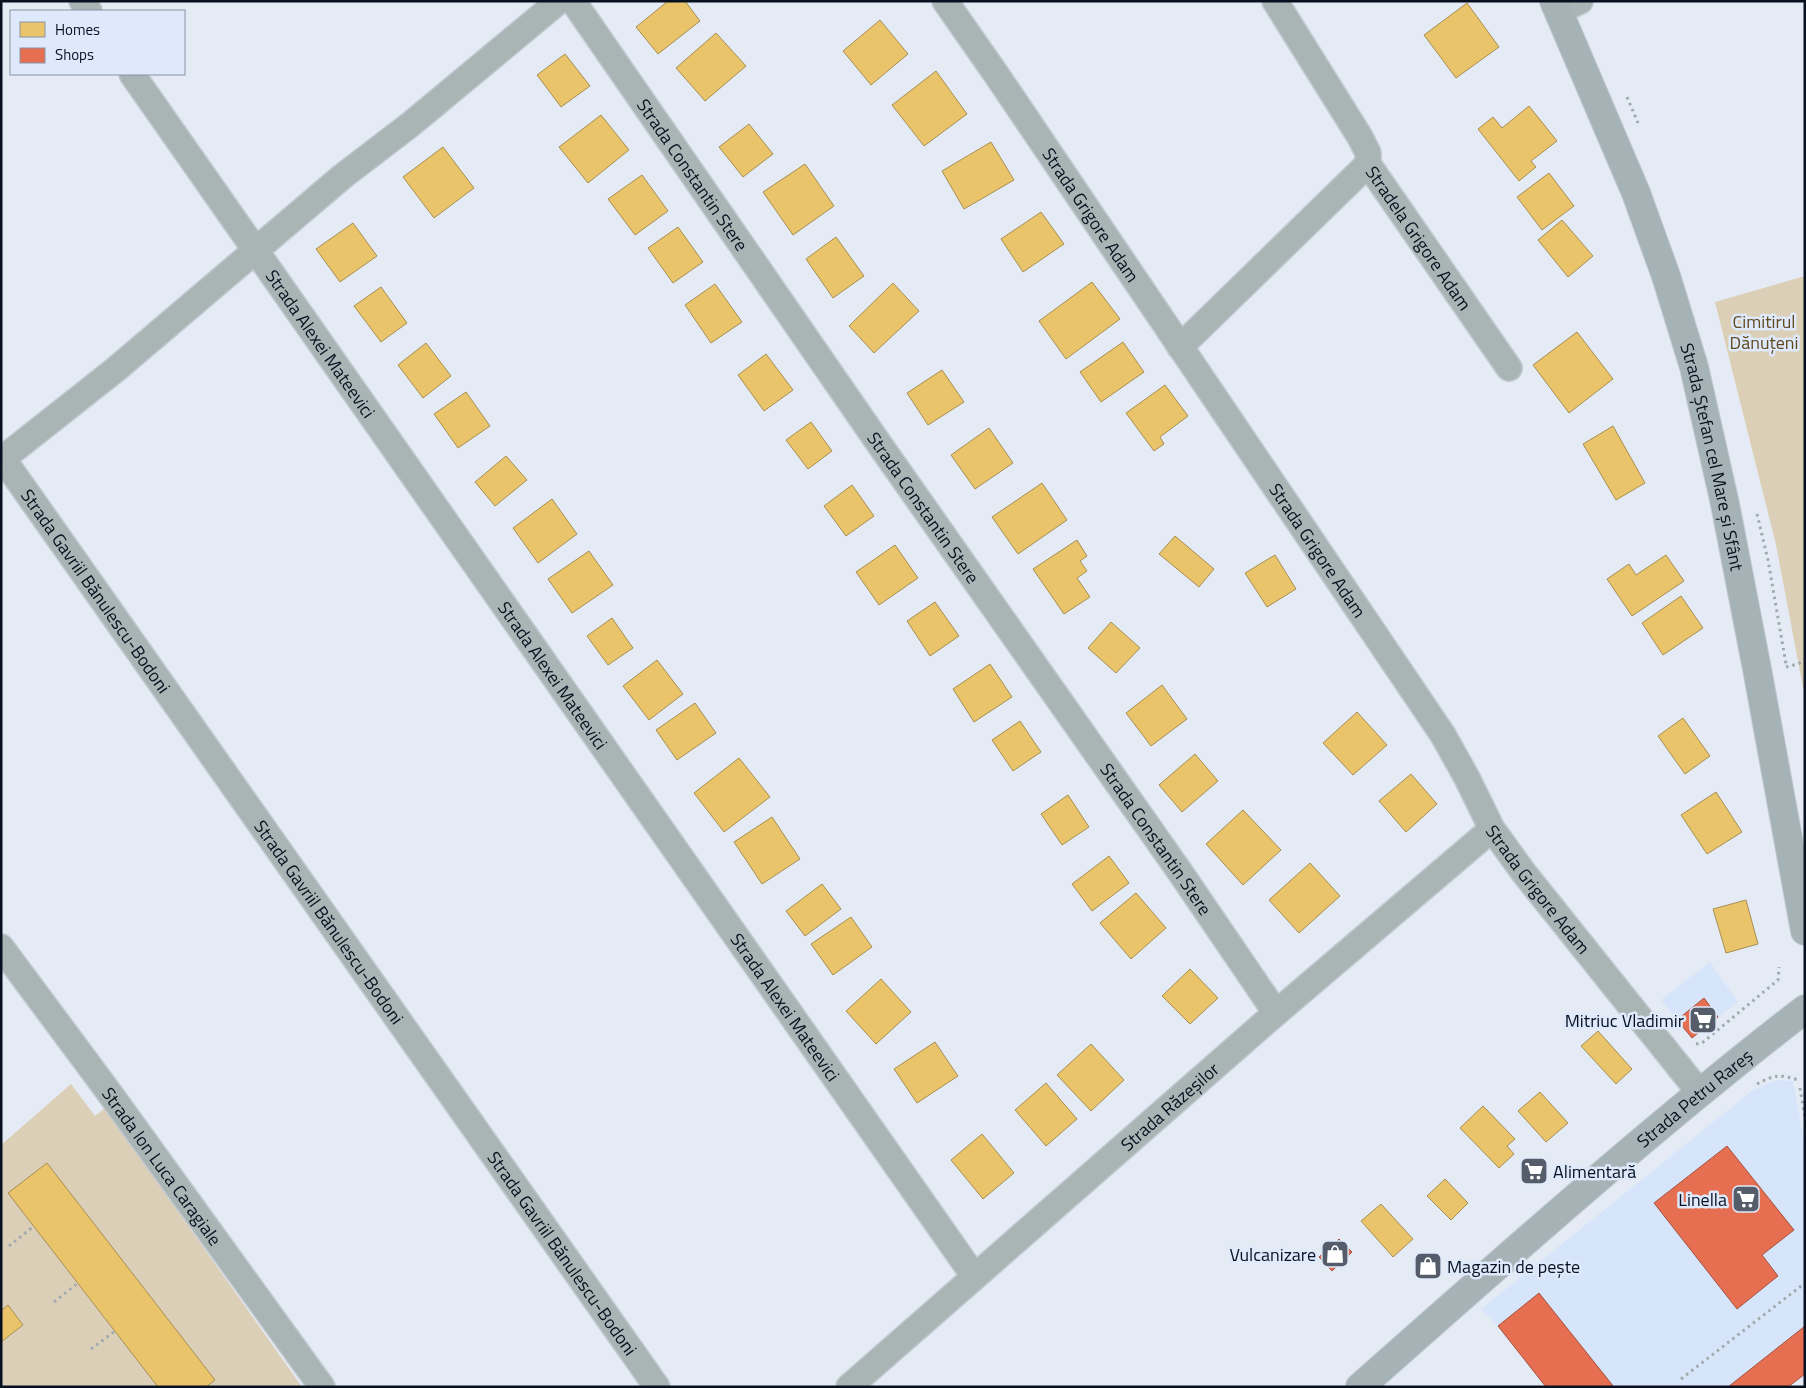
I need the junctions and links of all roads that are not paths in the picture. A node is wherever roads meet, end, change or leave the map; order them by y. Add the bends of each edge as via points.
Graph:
1 (559, 1) edge
2 (573, 1) edge
3 (945, 1) edge
4 (1275, 1) edge
5 (1564, 5) edge
6 (133, 75) edge
7 (1368, 164) junction
8 (255, 250) junction
9 (1180, 347) junction
10 (1510, 368) dead end
11 (2, 458) edge
12 (1492, 829) junction
13 (1805, 931) edge
14 (1, 947) edge
15 (1805, 1010) edge
16 (1276, 1013) junction
17 (1700, 1092) junction
18 (974, 1276) junction
19 (322, 1387) edge
20 (657, 1387) edge
21 (849, 1387) edge
22 (1360, 1387) edge

1 - 8 street
2 - 16 street, Strada Constantin Stere
3 - 9 street, Strada Grigore Adam
4 - 7 street, Stradela Grigore Adam via 1360,137 1368,153
5 - 13 main road, Strada Ștefan cel Mare și Sfânt via 1666,276 1694,366 1757,669
6 - 8 street, Strada Alexei Mateevici
7 - 9 street
7 - 10 street, Stradela Grigore Adam
8 - 11 street via 115,370
8 - 18 street, Strada Alexei Mateevici
9 - 12 street, Strada Grigore Adam via 1443,735
11 - 20 street, Strada Gavriil Bănulescu-Bodoni
12 - 16 street, Strada Răzeşilor
12 - 17 street, Strada Grigore Adam
14 - 19 street, Strada Ion Luca Caragiale
15 - 17 main road, Strada Petru Rareș
16 - 18 street, Strada Răzeşilor
17 - 22 main road, Strada Petru Rareș
18 - 21 street, Strada Răzeşilor

